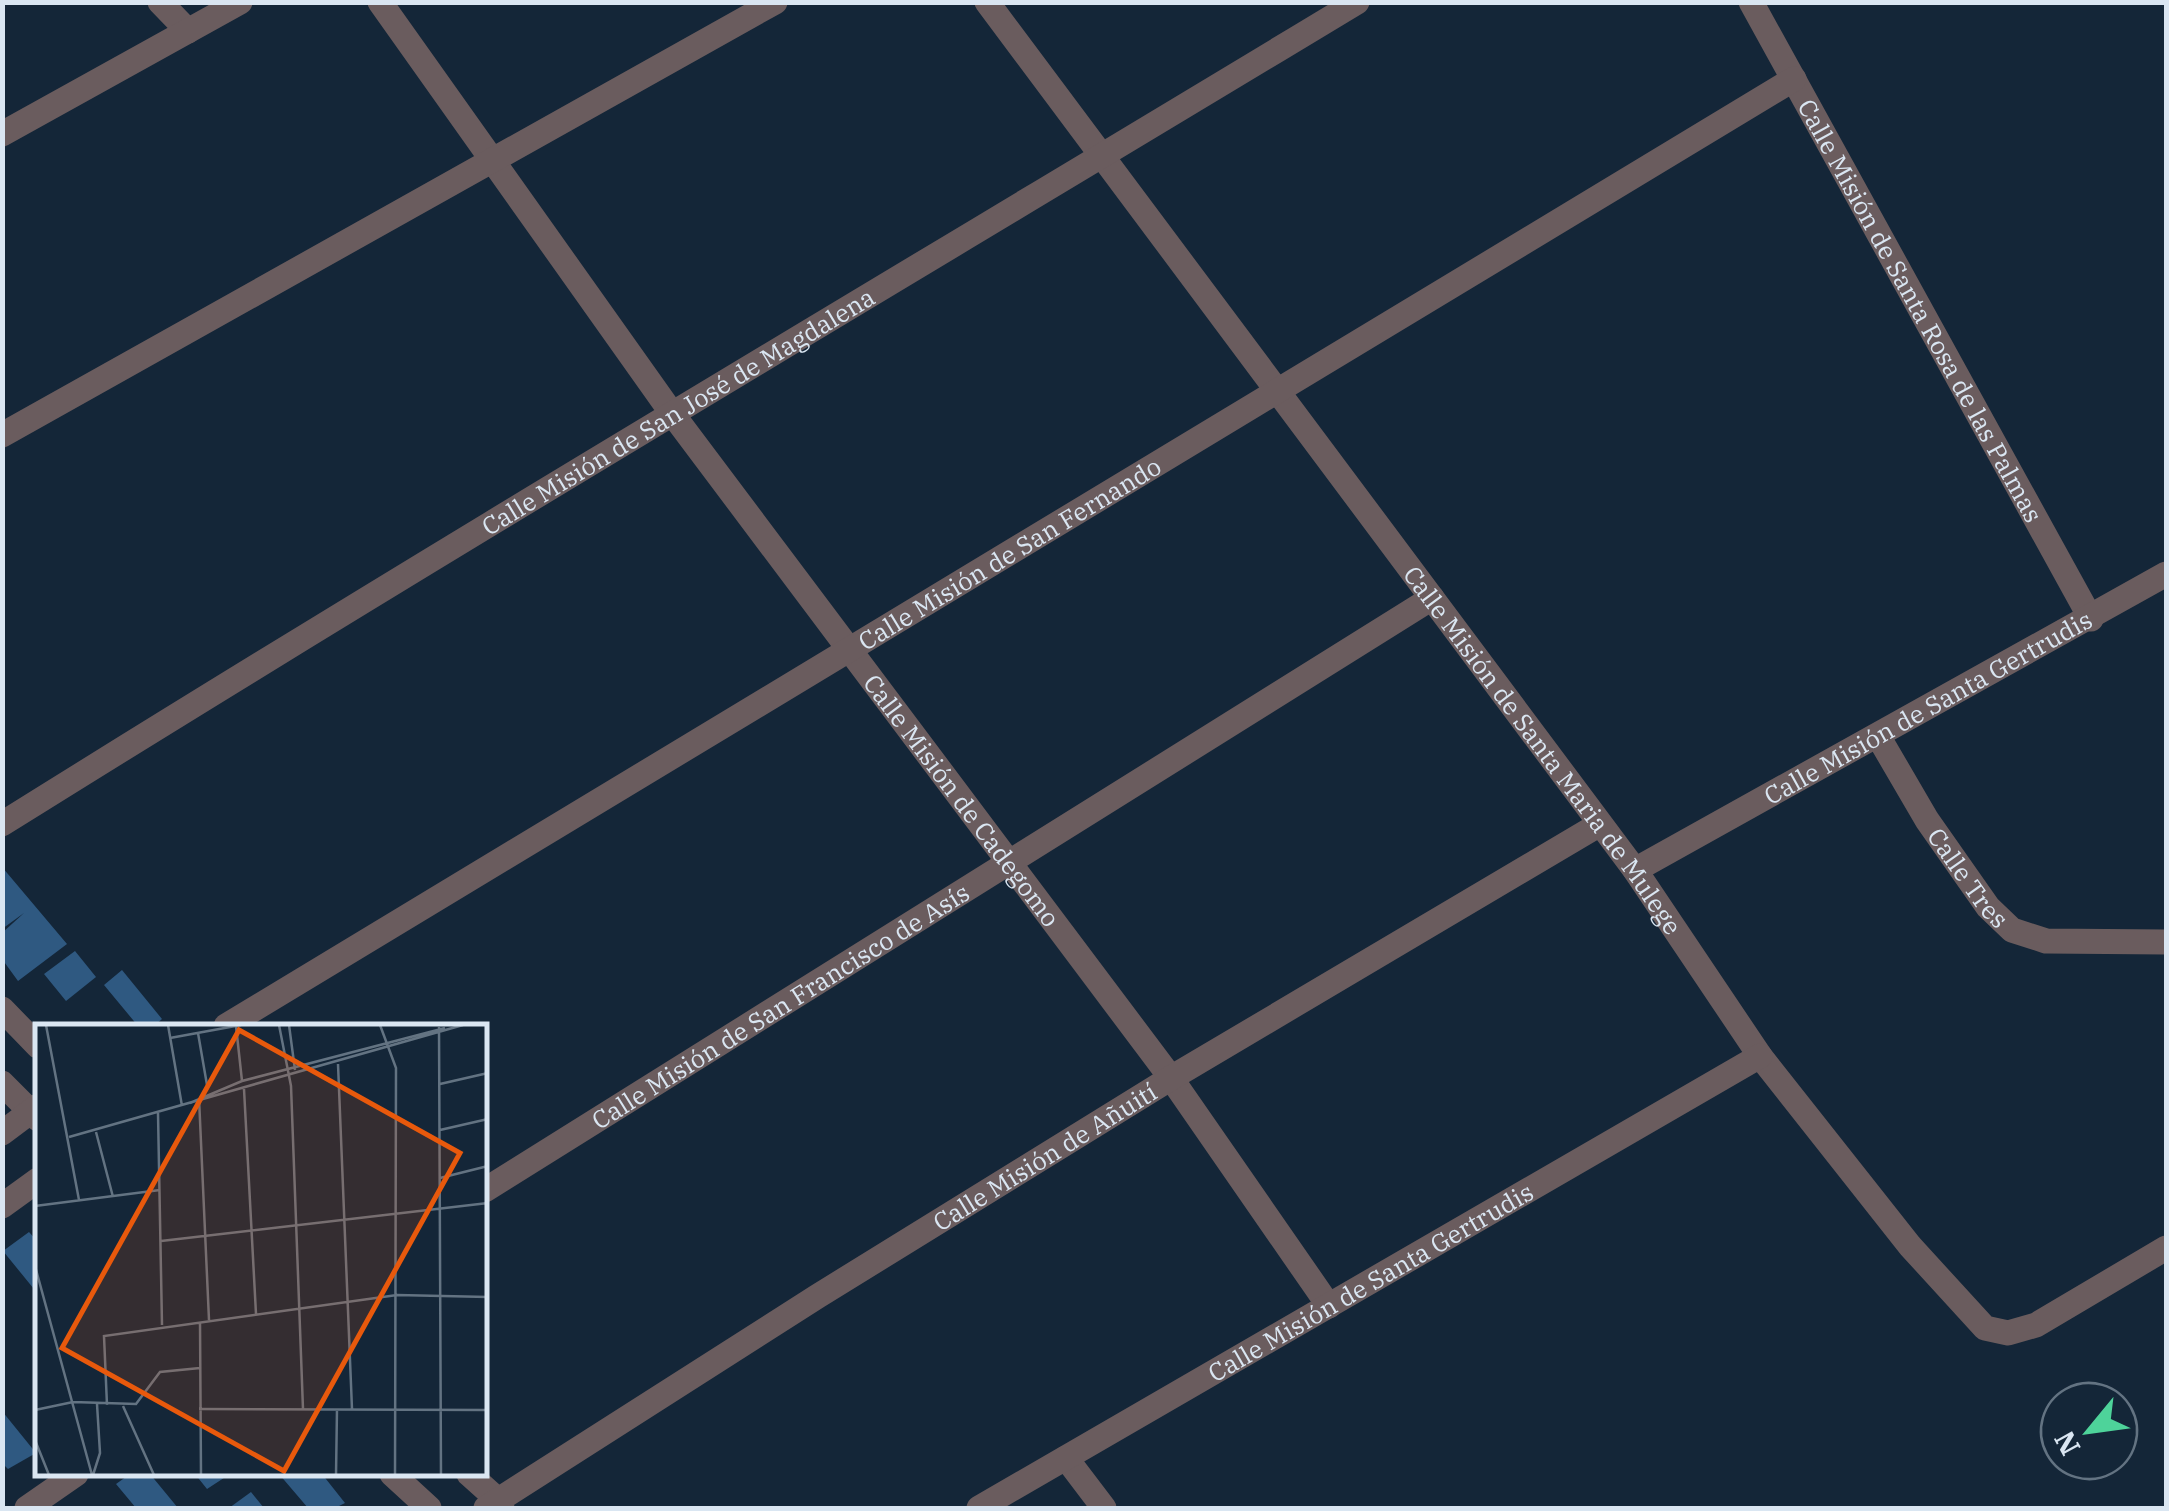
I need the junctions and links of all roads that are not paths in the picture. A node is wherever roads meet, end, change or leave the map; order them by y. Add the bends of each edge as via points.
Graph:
1 (160, 2) edge
2 (240, 2) edge
3 (380, 2) edge
4 (776, 2) edge
5 (986, 2) edge
6 (1358, 2) edge
7 (1751, 2) edge
8 (188, 32) junction
9 (1794, 79) junction
10 (2, 134) edge
11 (1102, 157) junction
12 (490, 162) junction
13 (1275, 390) junction
14 (670, 412) junction
15 (2, 435) edge
16 (2166, 574) edge
17 (1432, 598) junction
18 (2090, 619) junction
19 (848, 650) junction
20 (1878, 736) junction
21 (2, 824) edge
22 (1600, 824) junction
23 (1008, 861) junction
24 (1636, 870) junction
25 (2166, 942) edge
26 (2, 1009) edge
27 (229, 1024) edge
28 (35, 1043) edge
29 (1760, 1056) junction
30 (1170, 1078) junction
31 (2, 1083) edge
32 (35, 1112) edge
33 (2, 1133) edge
34 (35, 1182) edge
35 (488, 1188) edge
36 (2, 1206) edge
37 (2166, 1248) edge
38 (1329, 1306) junction
39 (1066, 1458) junction
40 (73, 1476) edge
41 (394, 1476) edge
42 (472, 1476) edge
43 (495, 1506) edge
44 (27, 1508) edge
45 (429, 1508) edge
46 (980, 1508) edge
47 (1104, 1508) edge

1 - 8 street
2 - 8 street
3 - 12 street, Calle Misión de Cadegomo
4 - 12 street
5 - 11 street, Calle Misión de Santa Maria de Mulege
6 - 11 street, Calle Misión de San José de Magdalena
7 - 9 street, Calle Misión de Santa Rosa de las Palmas
8 - 10 street
9 - 13 street, Calle Misión de San Fernando
9 - 18 street, Calle Misión de Santa Rosa de las Palmas
11 - 13 street, Calle Misión de Santa Maria de Mulege
11 - 14 street, Calle Misión de San José de Magdalena
12 - 14 street, Calle Misión de Cadegomo
12 - 15 street
13 - 17 street, Calle Misión de Santa Maria de Mulege
13 - 19 street, Calle Misión de San Fernando
14 - 19 street, Calle Misión de Cadegomo
14 - 21 street, Calle Misión de San José de Magdalena
16 - 18 street, Calle Misión de Santa Gertrudis
17 - 22 street, Calle Misión de Santa Maria de Mulege
17 - 23 street, Calle Misión de San Francisco de Asís
18 - 20 street, Calle Misión de Santa Gertrudis
19 - 23 street, Calle Misión de Cadegomo
19 - 27 street, Calle Misión de San Fernando
20 - 24 street, Calle Misión de Santa Gertrudis
20 - 25 street, Calle Tres via 1926,820 2012,930 2046,941
22 - 24 street, Calle Misión de Santa Maria de Mulege
22 - 30 street, Calle Misión de Añuití
23 - 30 street, Calle Misión de Cadegomo
23 - 35 street, Calle Misión de San Francisco de Asís
24 - 29 street, Calle Misión de Santa Maria de Mulege
26 - 28 street
29 - 37 street, Calle Misión de Santa Maria de Mulege via 1910,1246 1985,1328 2008,1333 2036,1325
29 - 38 street, Calle Misión de Santa Gertrudis
30 - 38 street, Calle Misión de Cadegomo
30 - 43 street, Calle Misión de Añuití
31 - 32 street
32 - 33 street
34 - 36 street
38 - 39 street, Calle Misión de Santa Gertrudis
39 - 46 street, Calle Misión de Santa Gertrudis
39 - 47 street
40 - 44 street
41 - 45 street
42 - 43 street

